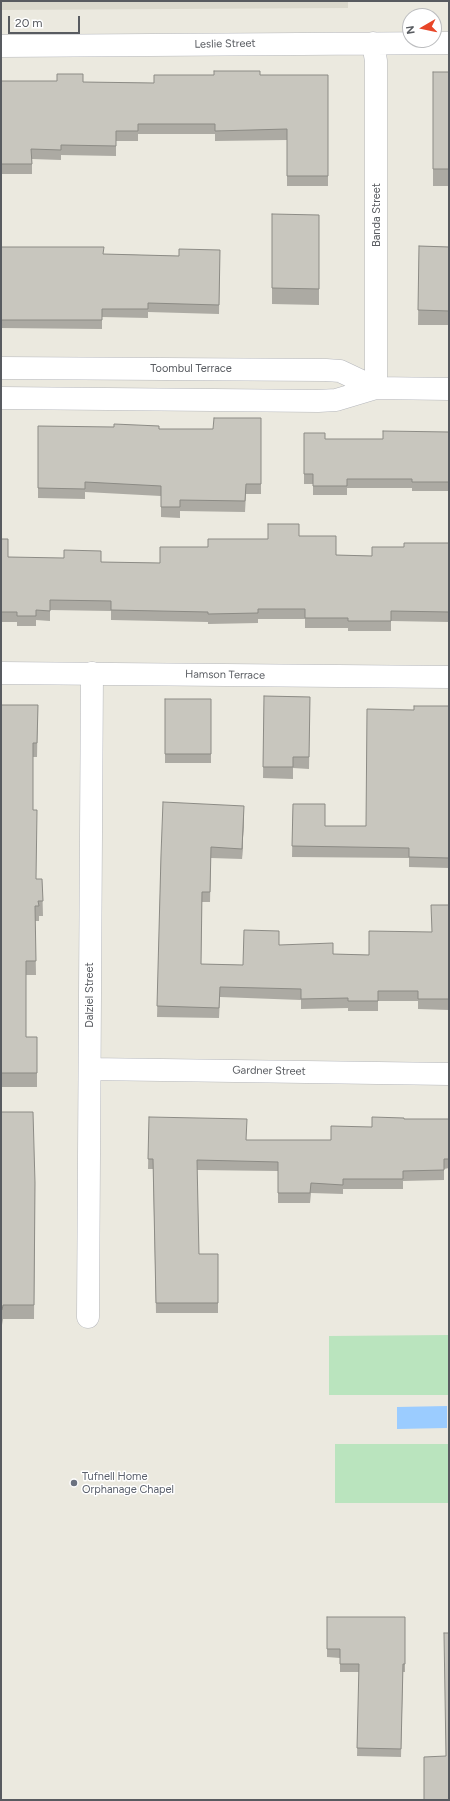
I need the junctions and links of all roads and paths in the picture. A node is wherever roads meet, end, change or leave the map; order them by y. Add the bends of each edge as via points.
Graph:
1 (373, 43) junction
2 (449, 43) edge
3 (1, 46) edge
4 (1, 368) edge
5 (376, 388) junction
6 (449, 389) edge
7 (1, 398) edge
8 (1, 673) edge
9 (92, 673) junction
10 (449, 677) edge
11 (90, 1069) junction
12 (449, 1074) edge
13 (88, 1317) dead end

1 - 2 street, Leslie Street
1 - 3 street, Leslie Street
1 - 5 street, Banda Street via 376,61
4 - 5 street, Toombul Terrace via 326,370 340,371
5 - 6 street, Toombul Terrace
5 - 7 street, Toombul Terrace via 336,400 318,401
8 - 9 street, Hamson Terrace
9 - 10 street, Hamson Terrace
9 - 11 street, Dalziel Street
11 - 12 street, Gardner Street
11 - 13 street, Dalziel Street

